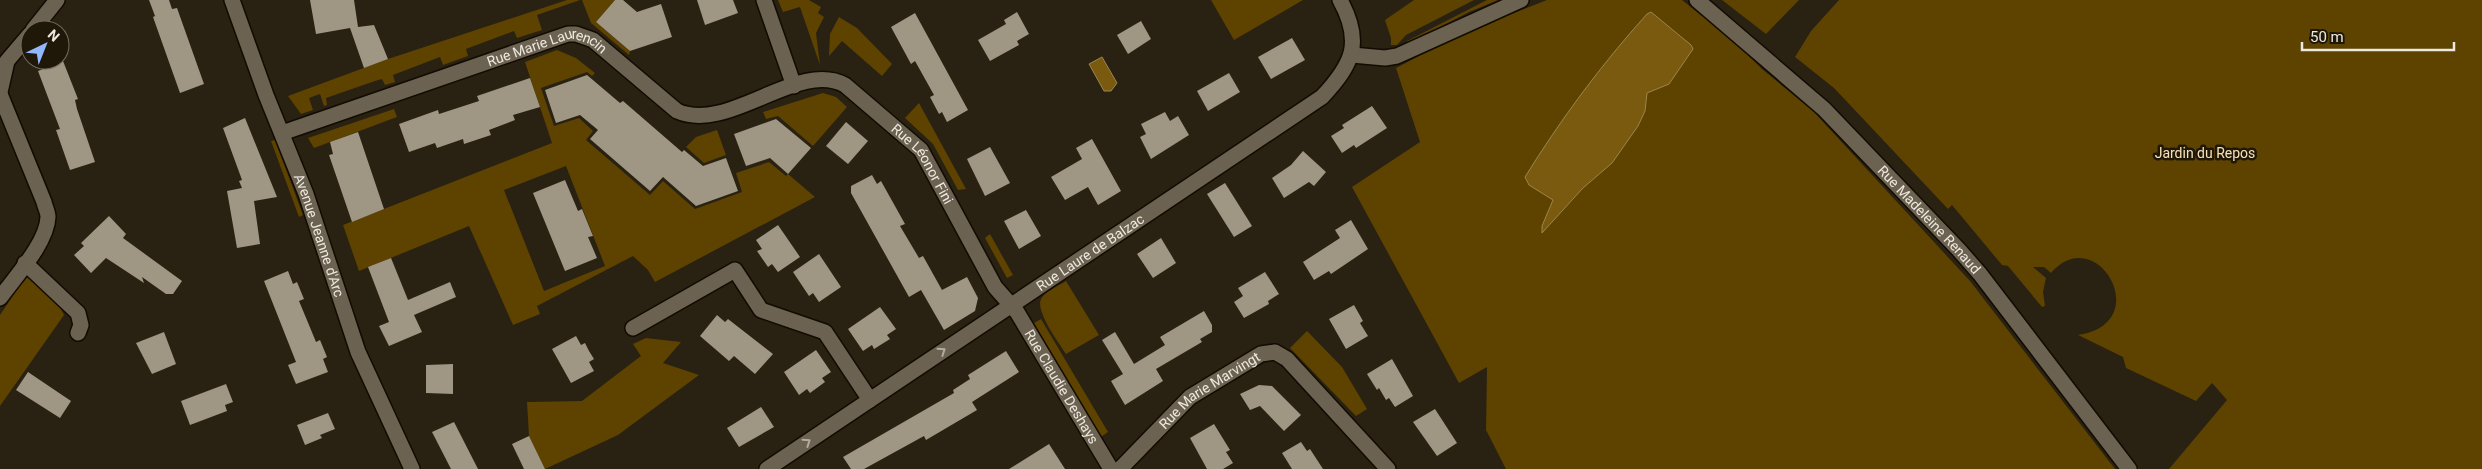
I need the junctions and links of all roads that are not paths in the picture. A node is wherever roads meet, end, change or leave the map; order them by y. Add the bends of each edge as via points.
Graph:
1 (57, 0) edge
2 (232, 0) edge
3 (764, 0) edge
4 (1340, 0) edge
5 (1521, 0) edge
6 (1697, 0) edge
7 (41, 20) edge
8 (20, 46) edge
9 (1352, 55) junction
10 (794, 86) junction
11 (0, 93) edge
12 (282, 133) junction
13 (25, 263) junction
14 (0, 298) edge
15 (1011, 304) junction
16 (632, 328) dead end
17 (78, 333) dead end
18 (870, 400) junction
19 (412, 469) edge
20 (767, 469) edge
21 (1110, 469) edge
22 (1120, 469) edge
23 (1388, 469) edge
24 (2128, 469) edge

1 - 7 street
2 - 12 street, Avenue Jeanne d'Arc
3 - 10 street
4 - 9 street via 1351,31
5 - 9 street via 1397,56
6 - 24 street, Rue Madeleine Renaud via 1824,109 1959,250
8 - 11 street via 7,61
9 - 15 street, Rue Laure de Balzac via 1336,82 1322,97
10 - 12 street, Rue Marie Laurencin via 710,116 686,115 677,111 593,40 568,34
10 - 15 street, Rue Léonor Fini via 816,79 836,80 921,150 995,287
11 - 13 street via 48,217 45,232
12 - 19 street, Avenue Jeanne d'Arc via 306,194 358,352
13 - 14 street
13 - 17 street via 78,313 81,325
18 -> 15 street, Rue Laure de Balzac
15 - 21 street, Rue Claudie Deshays
16 - 18 street via 735,270 761,310 825,332
20 -> 18 street, Rue Laure de Balzac
22 - 23 street, Rue Marie Marvingt via 1190,397 1261,354 1270,352 1287,359

